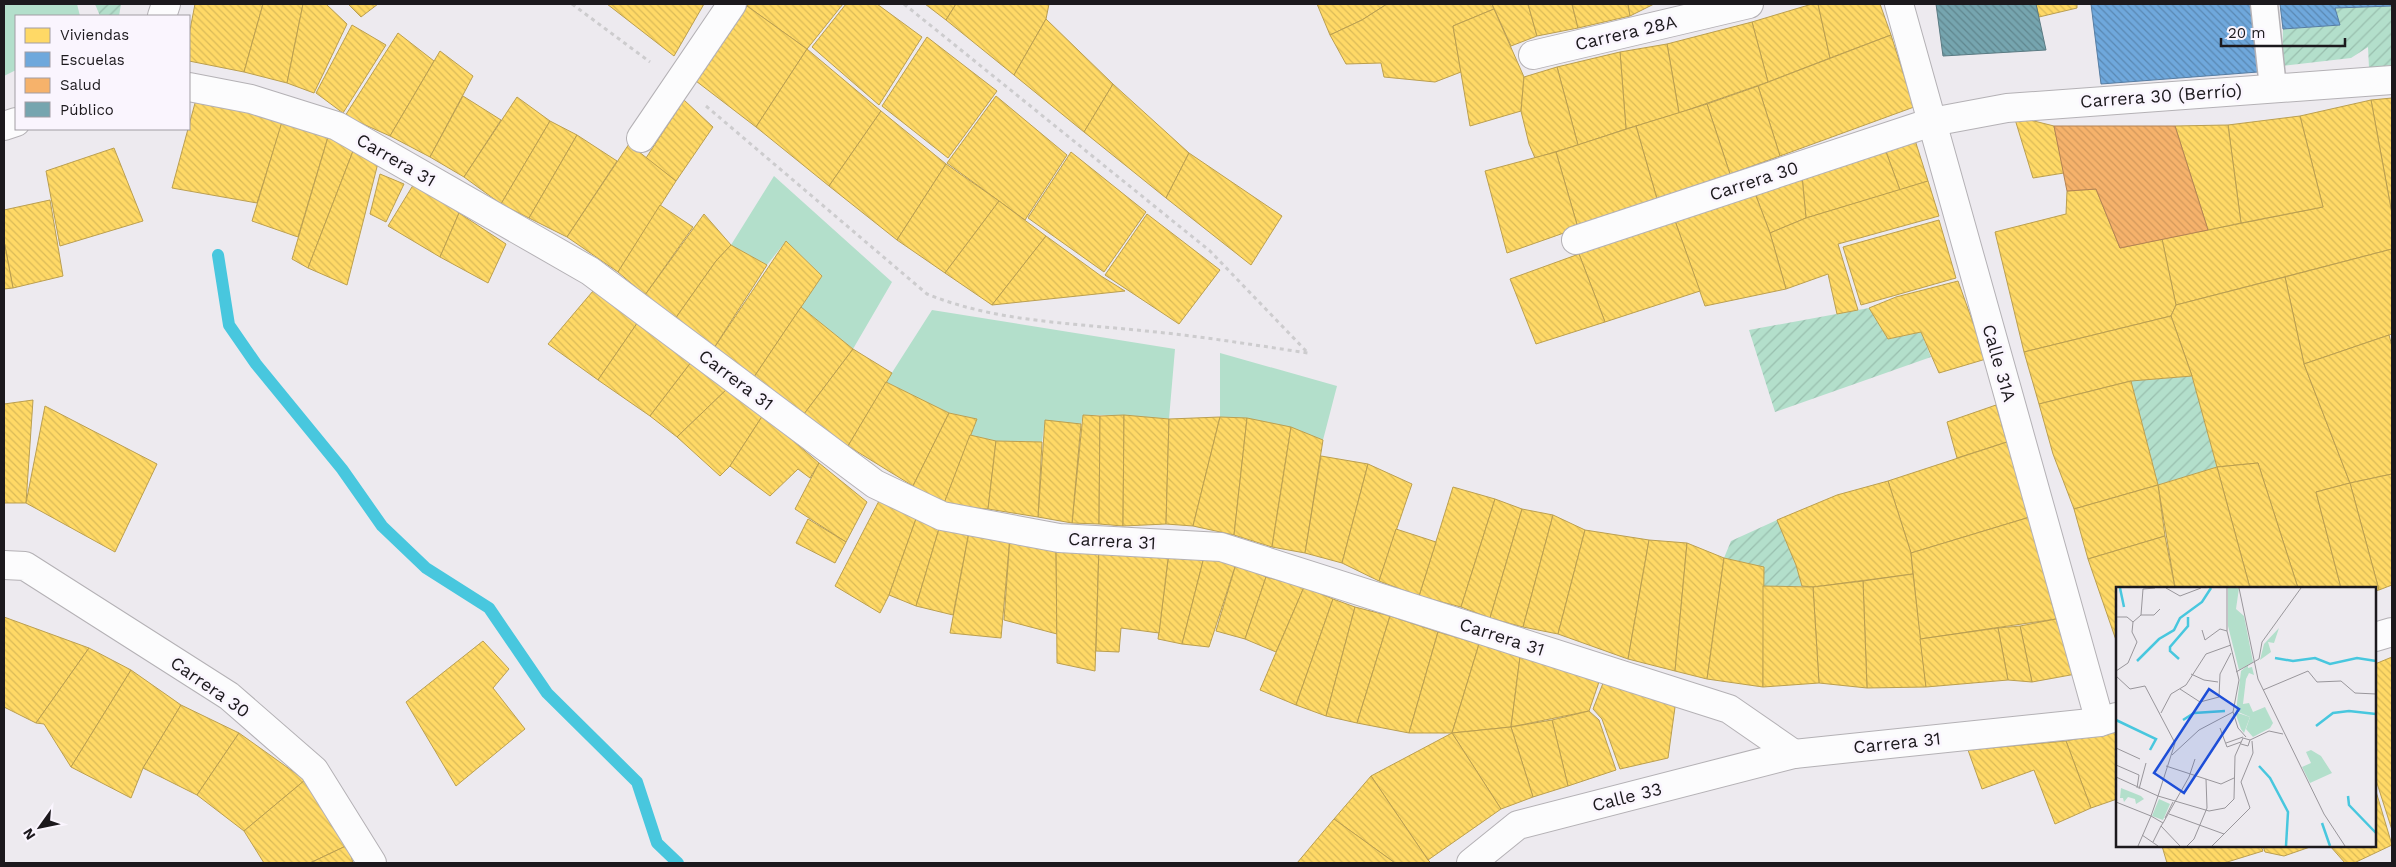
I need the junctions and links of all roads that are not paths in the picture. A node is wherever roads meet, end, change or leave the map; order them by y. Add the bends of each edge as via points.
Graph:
1 (732, 4) edge
2 (1749, 4) edge
3 (1898, 4) edge
4 (2264, 4) edge
5 (1533, 55) dead end
6 (2392, 80) edge
7 (190, 87) edge
8 (2273, 88) junction
9 (1932, 122) junction
10 (641, 138) dead end
11 (1576, 240) dead end
12 (4, 565) edge
13 (2392, 632) edge
14 (2376, 637) edge
15 (2108, 719) edge
16 (1794, 754) junction
17 (372, 863) edge
18 (1471, 863) edge

1 - 10 street
2 - 5 street, Carrera 28A
3 - 9 street, Calle 31A
4 - 8 street
6 - 8 street, Carrera 30 (Berrío)
7 - 16 street, Carrera 31 via 251,99 346,131 590,271 875,484 942,516 1059,538 1221,547 1729,709
8 - 9 street, Carrera 30 (Berrío) via 2007,108
9 - 11 street, Carrera 30
9 - 15 street, Calle 31A
12 - 17 street, Carrera 30 via 25,566 229,696 314,770
13 - 14 street
15 - 16 street, Carrera 31
16 - 18 street, Calle 33 via 1518,825

